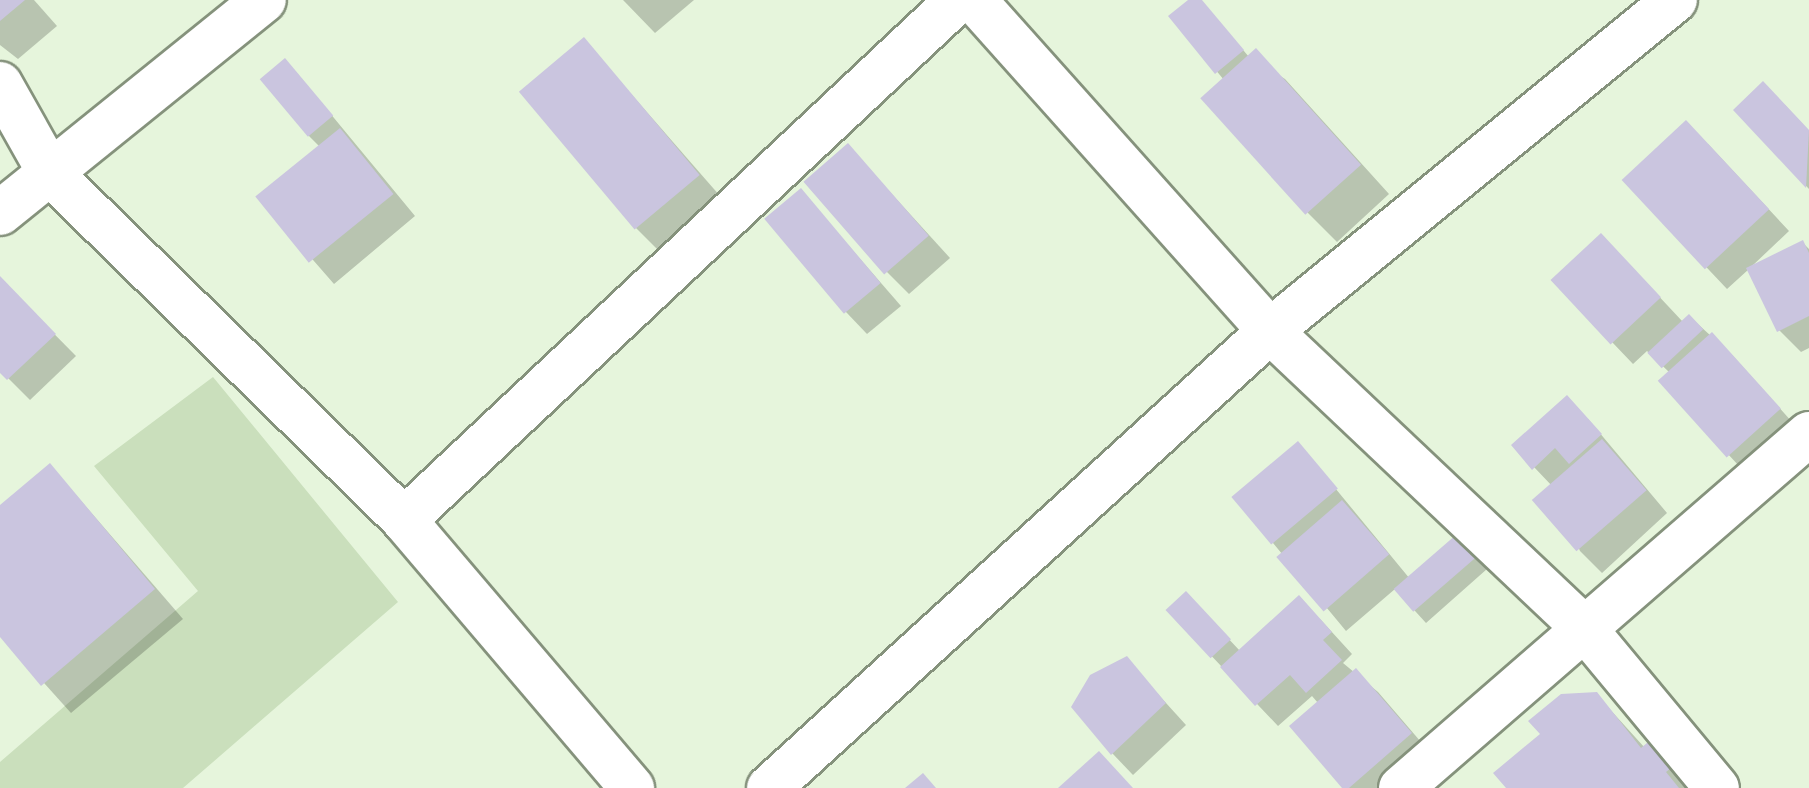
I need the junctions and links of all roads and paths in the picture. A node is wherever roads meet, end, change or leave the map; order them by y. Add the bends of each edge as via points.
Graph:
1 (264, 0) edge
2 (958, 0) edge
3 (974, 0) edge
4 (1675, 0) edge
5 (0, 84) edge
6 (50, 173) junction
7 (0, 213) edge
8 (1270, 331) junction
9 (1809, 434) edge
10 (404, 520) junction
11 (1584, 628) junction
12 (632, 788) edge
13 (769, 788) edge
14 (1401, 788) edge
15 (1717, 788) edge

1 - 6 street
2 - 10 street
3 - 8 street
4 - 8 street
5 - 6 street
6 - 7 street
6 - 10 street
8 - 11 street
8 - 13 street
9 - 11 street
10 - 12 street
11 - 14 street
11 - 15 street

